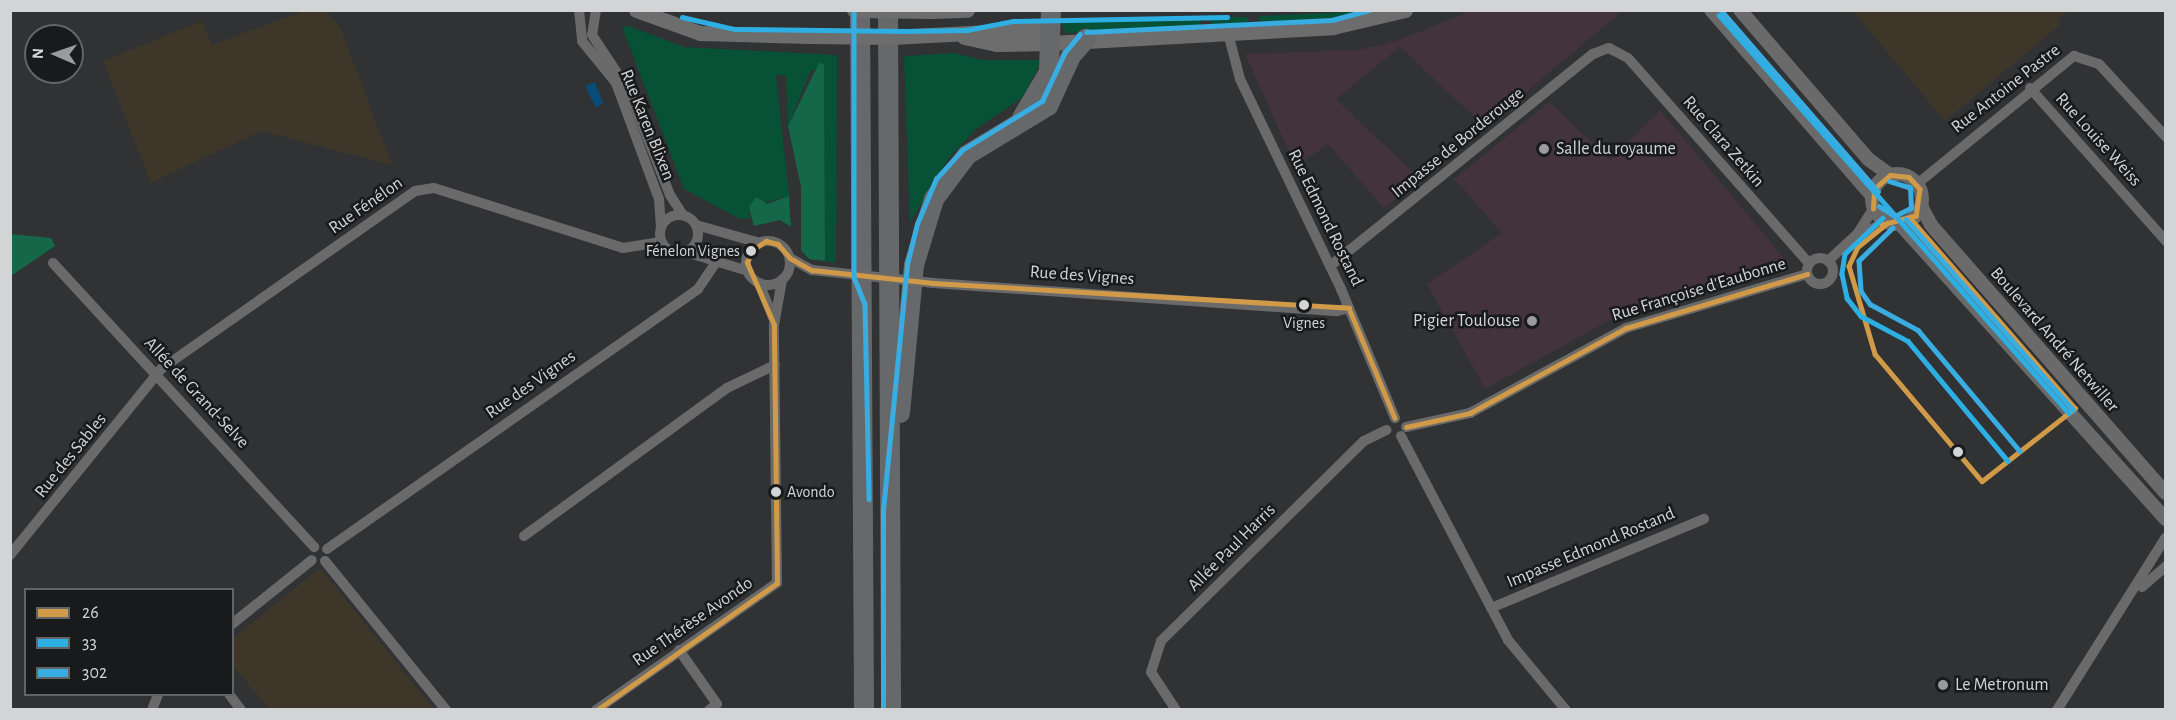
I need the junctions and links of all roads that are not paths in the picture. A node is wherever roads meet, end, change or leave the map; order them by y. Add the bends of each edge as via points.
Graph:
1 (579, 10) edge
2 (596, 10) edge
3 (636, 10) edge
4 (847, 10) edge
5 (854, 10) edge
6 (860, 10) edge
7 (888, 10) edge
8 (967, 10) edge
9 (1405, 10) edge
10 (1711, 10) edge
11 (1740, 10) edge
12 (932, 11) edge
13 (1051, 27) edge
14 (1228, 33) junction
15 (1086, 39) junction
16 (1610, 48) joint
17 (2030, 88) junction
18 (1020, 120) junction
19 (2166, 137) edge
20 (1890, 175) junction
21 (1917, 184) junction
22 (1873, 202) junction
23 (1921, 206) junction
24 (683, 215) junction
25 (1894, 224) junction
26 (661, 225) junction
27 (696, 225) junction
28 (1858, 233) junction
29 (2166, 241) edge
30 (661, 242) junction
31 (760, 243) junction
32 (686, 252) junction
33 (719, 258) junction
34 (790, 258) junction
35 (1828, 261) junction
36 (52, 263) dead end
37 (1330, 266) junction
38 (1808, 269) junction
39 (812, 270) junction
40 (748, 271) junction
41 (785, 277) junction
42 (759, 283) junction
43 (858, 305) junction
44 (1349, 308) junction
45 (774, 325) junction
46 (775, 365) junction
47 (155, 375) junction
48 (1395, 418) junction
49 (1387, 430) junction
50 (1403, 431) junction
51 (2166, 493) edge
52 (890, 511) junction
53 (1704, 519) dead end
54 (2166, 519) edge
55 (524, 536) dead end
56 (2166, 537) edge
57 (314, 547) junction
58 (327, 549) junction
59 (10, 555) edge
60 (312, 560) junction
61 (325, 561) junction
62 (2166, 566) edge
63 (2133, 596) junction
64 (1491, 608) junction
65 (234, 622) edge
66 (679, 650) junction
67 (230, 696) edge
68 (716, 708) edge
69 (241, 710) edge
70 (446, 710) edge
71 (596, 710) edge
72 (864, 710) edge
73 (891, 710) edge
74 (1176, 710) edge
75 (1566, 710) edge
76 (2057, 710) edge

1 - 26 street, Rue Karen Blixen via 582,41 616,83 659,199
2 - 24 street, Rue Karen Blixen via 592,35 629,91 670,195
3 - 13 main road, bridge via 700,33 964,37 996,44
4 - 43 highway via 847,278
5 - 12 main road, bridge
6 - 43 highway
7 - 52 highway
8 - 12 main road
9 - 14 main road via 1355,24
10 - 22 street
11 - 20 street via 1868,159
13 - 15 main road
13 - 18 highway via 1045,85
14 - 15 main road
14 - 37 street, Rue Edmond Rostand via 1239,79
15 - 18 highway via 1071,56 1048,106
16 - 37 street, Impasse de Borderouge via 1593,54
16 - 38 street, Rue Clara Zetkin via 1628,58
17 - 19 street, Rue Antoine Pastre via 2067,58 2087,56
17 - 21 street, Rue Antoine Pastre
17 - 29 street, Rue Louise Weiss
18 - 52 highway via 953,168 924,225 914,265
20 - 21 street via 1904,175
20 - 22 street
21 - 23 street
22 - 25 street
22 - 28 street
23 - 25 street
23 - 51 street, Boulevard André Netwiller via 1931,225
24 - 26 street via 670,216
24 - 27 street
25 - 28 street
25 - 54 street
26 - 30 street
27 - 31 street
27 - 32 street via 697,241
28 - 35 street
30 - 32 street via 669,251
30 - 47 street, Rue Fénélon via 633,249 608,245 426,188
31 - 34 street via 778,244
31 - 40 street via 748,256
32 - 33 street
33 - 40 street
33 - 58 street, Rue des Vignes via 698,289
34 - 39 street, Rue des Vignes
34 - 41 street
35 - 38 street via 1818,258
35 - 38 street via 1833,268 1828,281 1815,283
36 - 47 street, Allée de Grand-Selve
37 - 44 street, Rue Edmond Rostand
38 - 50 street, Rue Françoise d'Eaubonne via 1626,328 1470,413
39 - 41 street, Rue des Vignes
39 - 44 street, Rue des Vignes, bridge via 933,283 1337,311
40 - 42 street
41 - 42 street
41 - 45 street
42 - 45 street
43 - 72 highway
44 - 48 street, Rue Edmond Rostand
45 - 46 street
46 - 55 street via 727,388
46 - 66 street, Rue Thérèse Avondo via 777,584
47 - 57 street, Allée de Grand-Selve
47 - 59 street, Rue des Sables
48 - 49 street
48 - 50 street
49 - 50 street
49 - 74 street, Allée Paul Harris via 1364,441 1161,641 1151,672
50 - 64 street
52 - 73 highway
53 - 64 street, Impasse Edmond Rostand
56 - 63 street
57 - 58 street
57 - 60 street
58 - 61 street
60 - 61 street
60 - 65 street
61 - 70 street
62 - 63 street
63 - 76 street
64 - 75 street via 1521,659
66 - 68 street
66 - 71 street, Rue Thérèse Avondo
67 - 69 street

